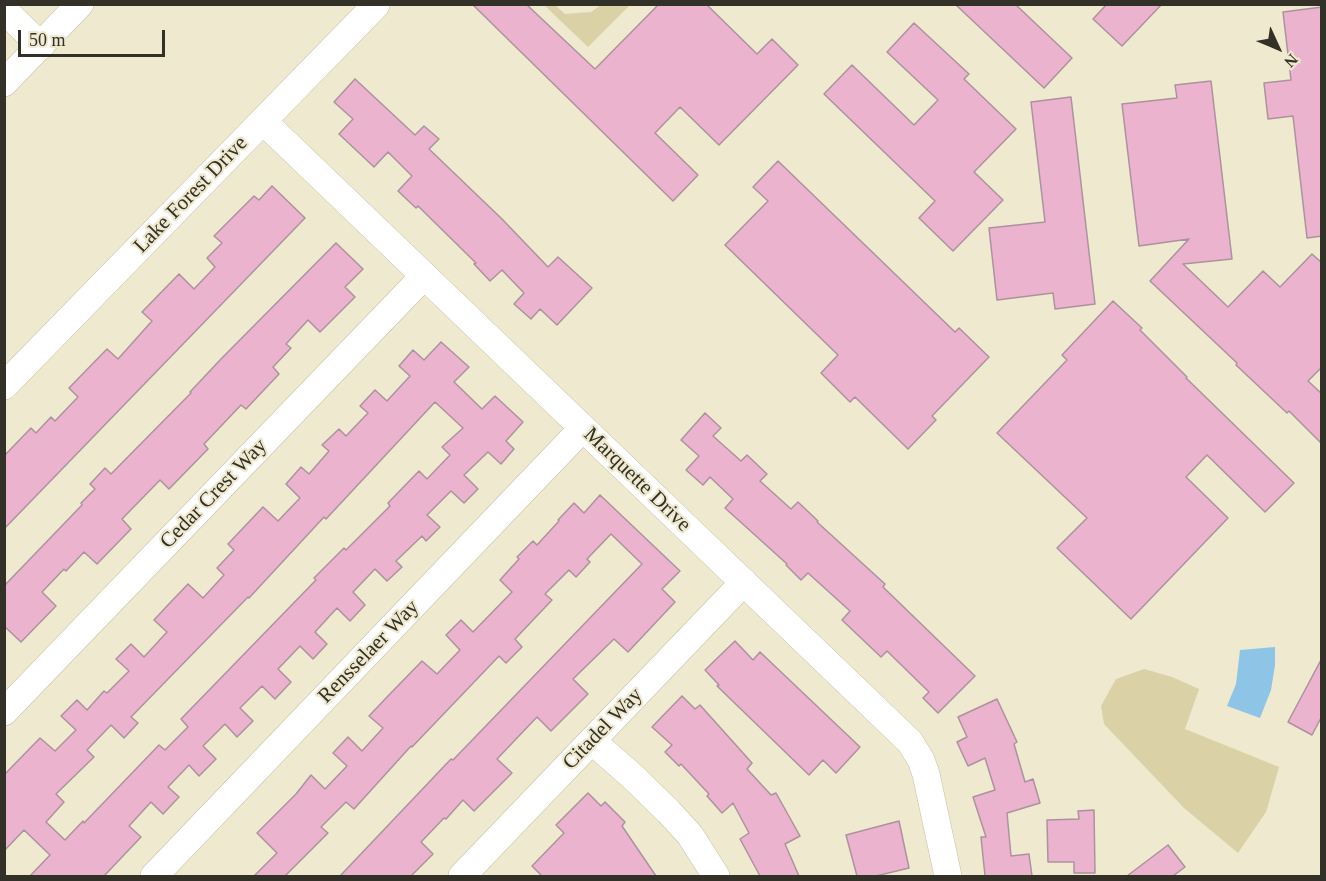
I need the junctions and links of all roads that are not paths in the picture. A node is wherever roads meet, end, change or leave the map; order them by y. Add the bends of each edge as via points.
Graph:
1 (80, 4) edge
2 (376, 5) edge
3 (4, 10) edge
4 (41, 46) junction
5 (4, 83) edge
6 (263, 121) junction
7 (424, 276) junction
8 (4, 386) edge
9 (583, 429) junction
10 (744, 582) junction
11 (4, 712) edge
12 (591, 741) junction
13 (154, 876) edge
14 (462, 876) edge
15 (716, 876) edge
16 (948, 876) edge

1 - 4 street
2 - 6 street, Lake Forest Drive
3 - 4 street
4 - 5 street
6 - 7 street, Marquette Drive
6 - 8 street, Lake Forest Drive
7 - 9 street, Marquette Drive
7 - 11 street, Cedar Crest Way
9 - 10 street, Marquette Drive
9 - 13 street, Rensselaer Way
10 - 12 street, Citadel Way
10 - 16 street, Marquette Drive via 910,741 926,774
12 - 14 street, Citadel Way
12 - 15 street via 669,812 690,835

